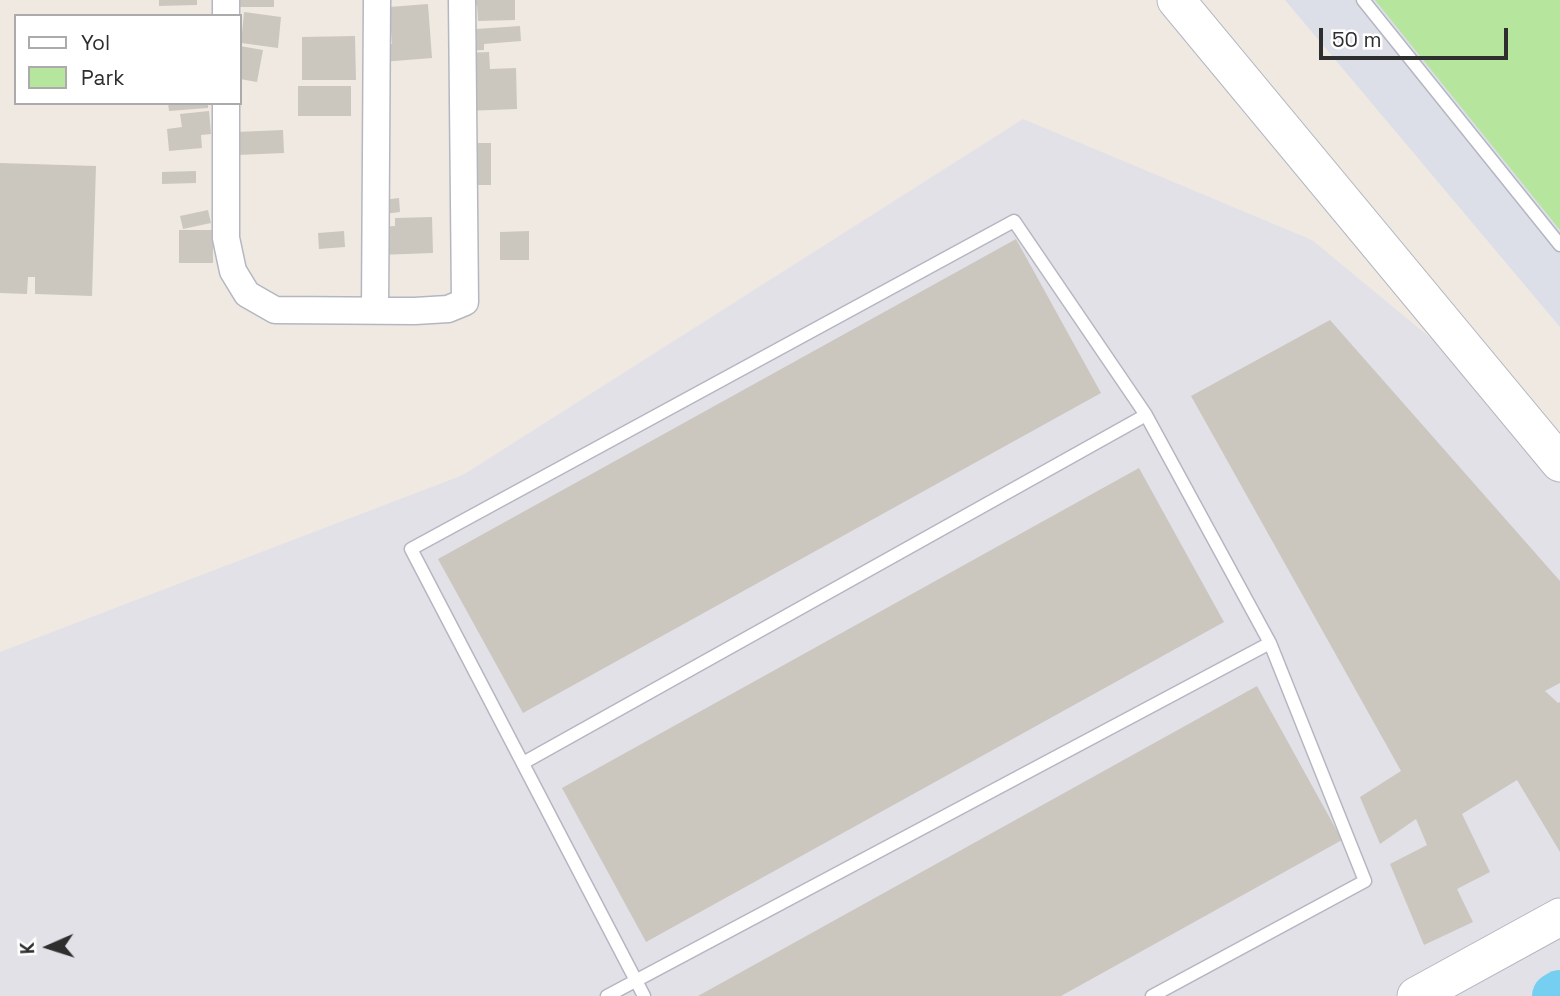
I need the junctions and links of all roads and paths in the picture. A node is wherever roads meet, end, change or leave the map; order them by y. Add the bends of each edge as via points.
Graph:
1 (377, 0) edge
2 (463, 0) edge
3 (1176, 0) edge
4 (1363, 0) edge
5 (226, 105) edge
6 (1560, 244) edge
7 (376, 310) junction
8 (1146, 415) junction
9 (1560, 463) edge
10 (1270, 643) junction
11 (523, 763) junction
12 (1560, 917) edge
13 (636, 981) junction
14 (607, 996) edge
15 (644, 996) edge
16 (1152, 996) edge
17 (1416, 996) edge

1 - 7 street
2 - 7 street via 465,302 449,309
3 - 9 main road
4 - 6 lane
5 - 7 street via 226,238 233,271 247,294 275,310
8 - 10 lane
8 - 11 lane
8 - 11 lane via 1014,220 411,549
10 - 13 lane
10 - 16 lane via 1365,881
11 - 13 lane
12 - 17 main road
13 - 14 lane
13 - 15 lane

